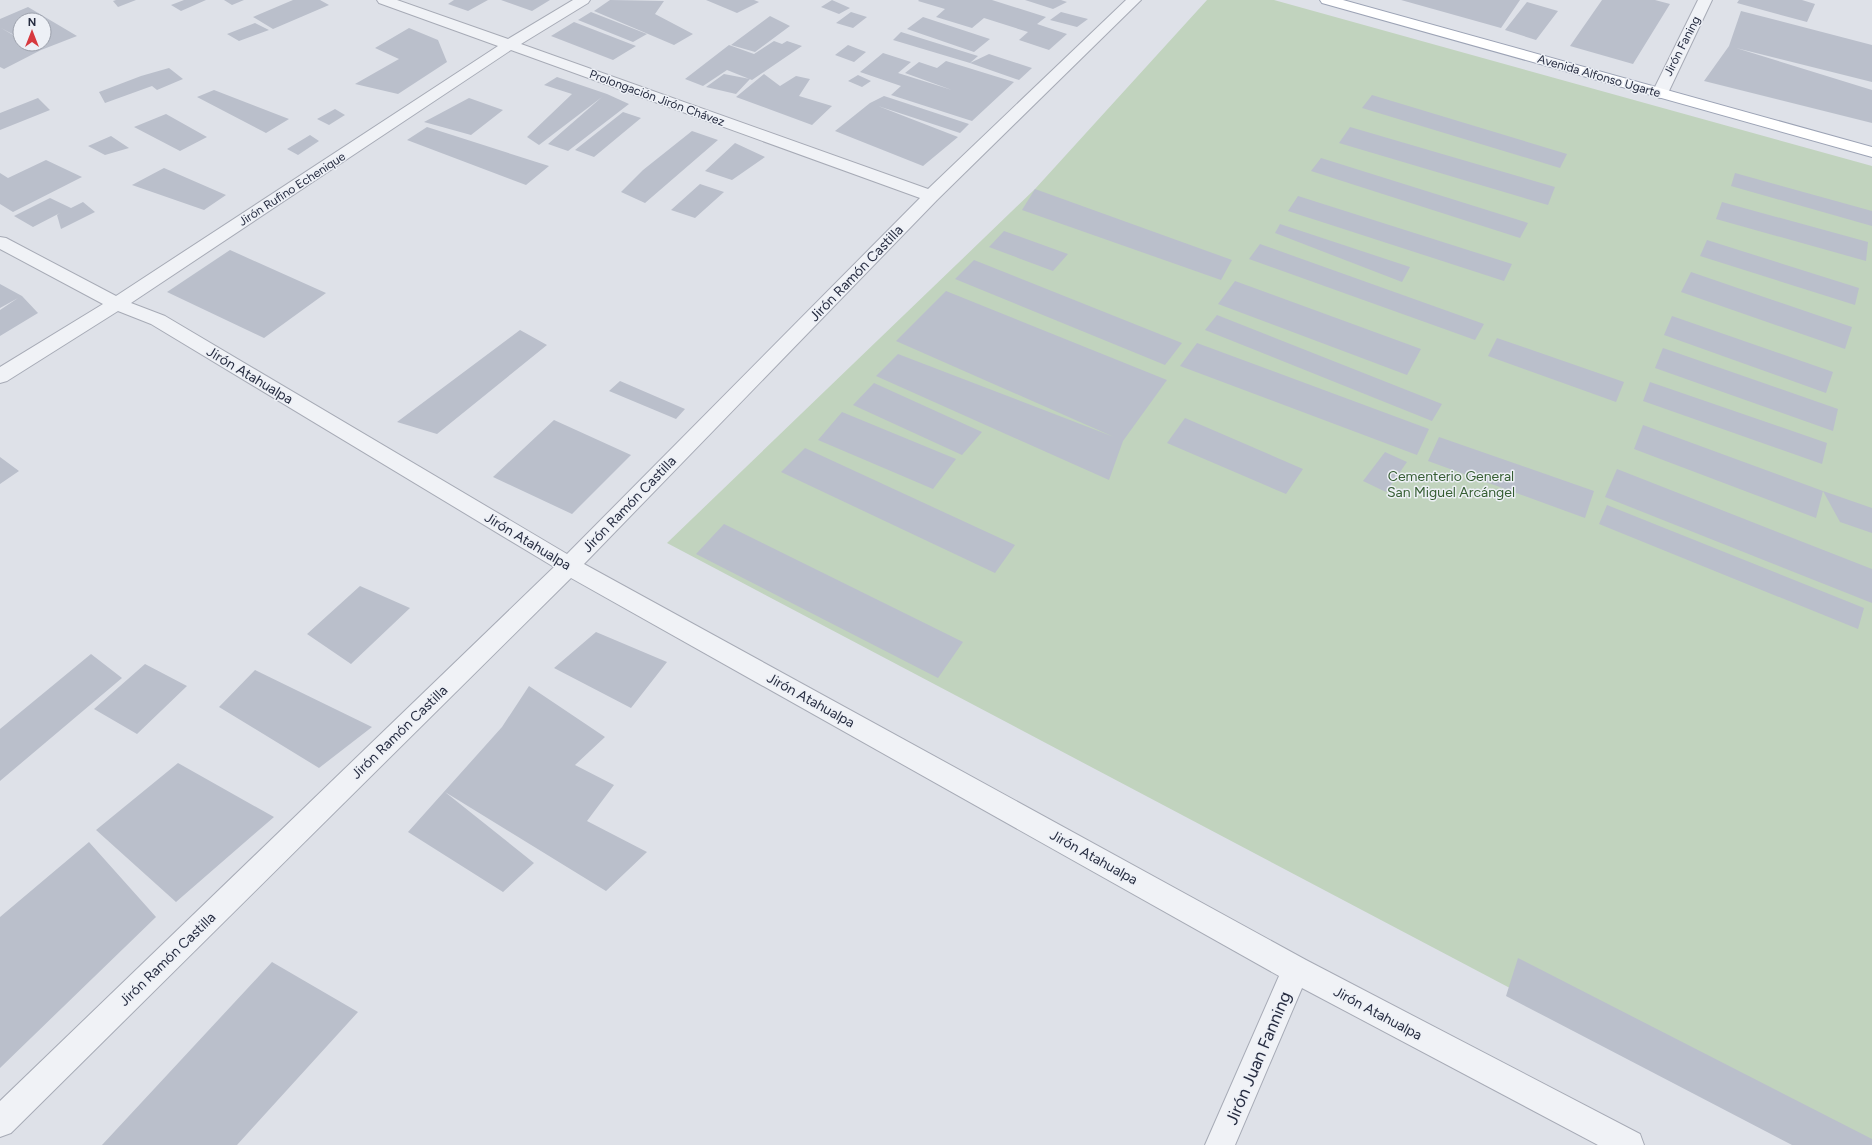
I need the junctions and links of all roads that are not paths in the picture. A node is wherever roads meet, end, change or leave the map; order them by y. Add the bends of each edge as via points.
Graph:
1 (384, 0) edge
2 (583, 0) edge
3 (1134, 0) edge
4 (1327, 0) edge
5 (1379, 0) edge
6 (1705, 0) edge
7 (509, 45) junction
8 (1662, 87) junction
9 (1760, 106) dead end
10 (1872, 152) edge
11 (931, 196) junction
12 (0, 242) edge
13 (117, 304) junction
14 (0, 376) edge
15 (570, 566) junction
16 (1296, 970) junction
17 (0, 1122) edge
18 (1220, 1145) edge
19 (1629, 1145) edge

1 - 7 street, Prolongación Jirón Chávez
2 - 7 street, Jirón Rufino Echenique
3 - 11 street, Jirón Ramón Castilla
4 - 8 main road, Avenida Alfonso Ugarte
5 - 8 main road, Avenida Alfonso Ugarte
6 - 8 street, Jirón Faning
7 - 11 street, Prolongación Jirón Chávez
7 - 13 street, Jirón Rufino Echenique
8 - 9 main road, Avenida Alfonso Ugarte
8 - 10 main road, Avenida Alfonso Ugarte
11 - 15 street, Jirón Ramón Castilla
12 - 13 street, Jirón Atahualpa
13 - 14 street, Jirón Rufino Echenique
13 - 15 street, Jirón Atahualpa via 158,320
15 - 16 street, Jirón Atahualpa
15 - 17 street, Jirón Ramón Castilla
16 - 18 street, Jirón Juan Fanning
16 - 19 street, Jirón Atahualpa

